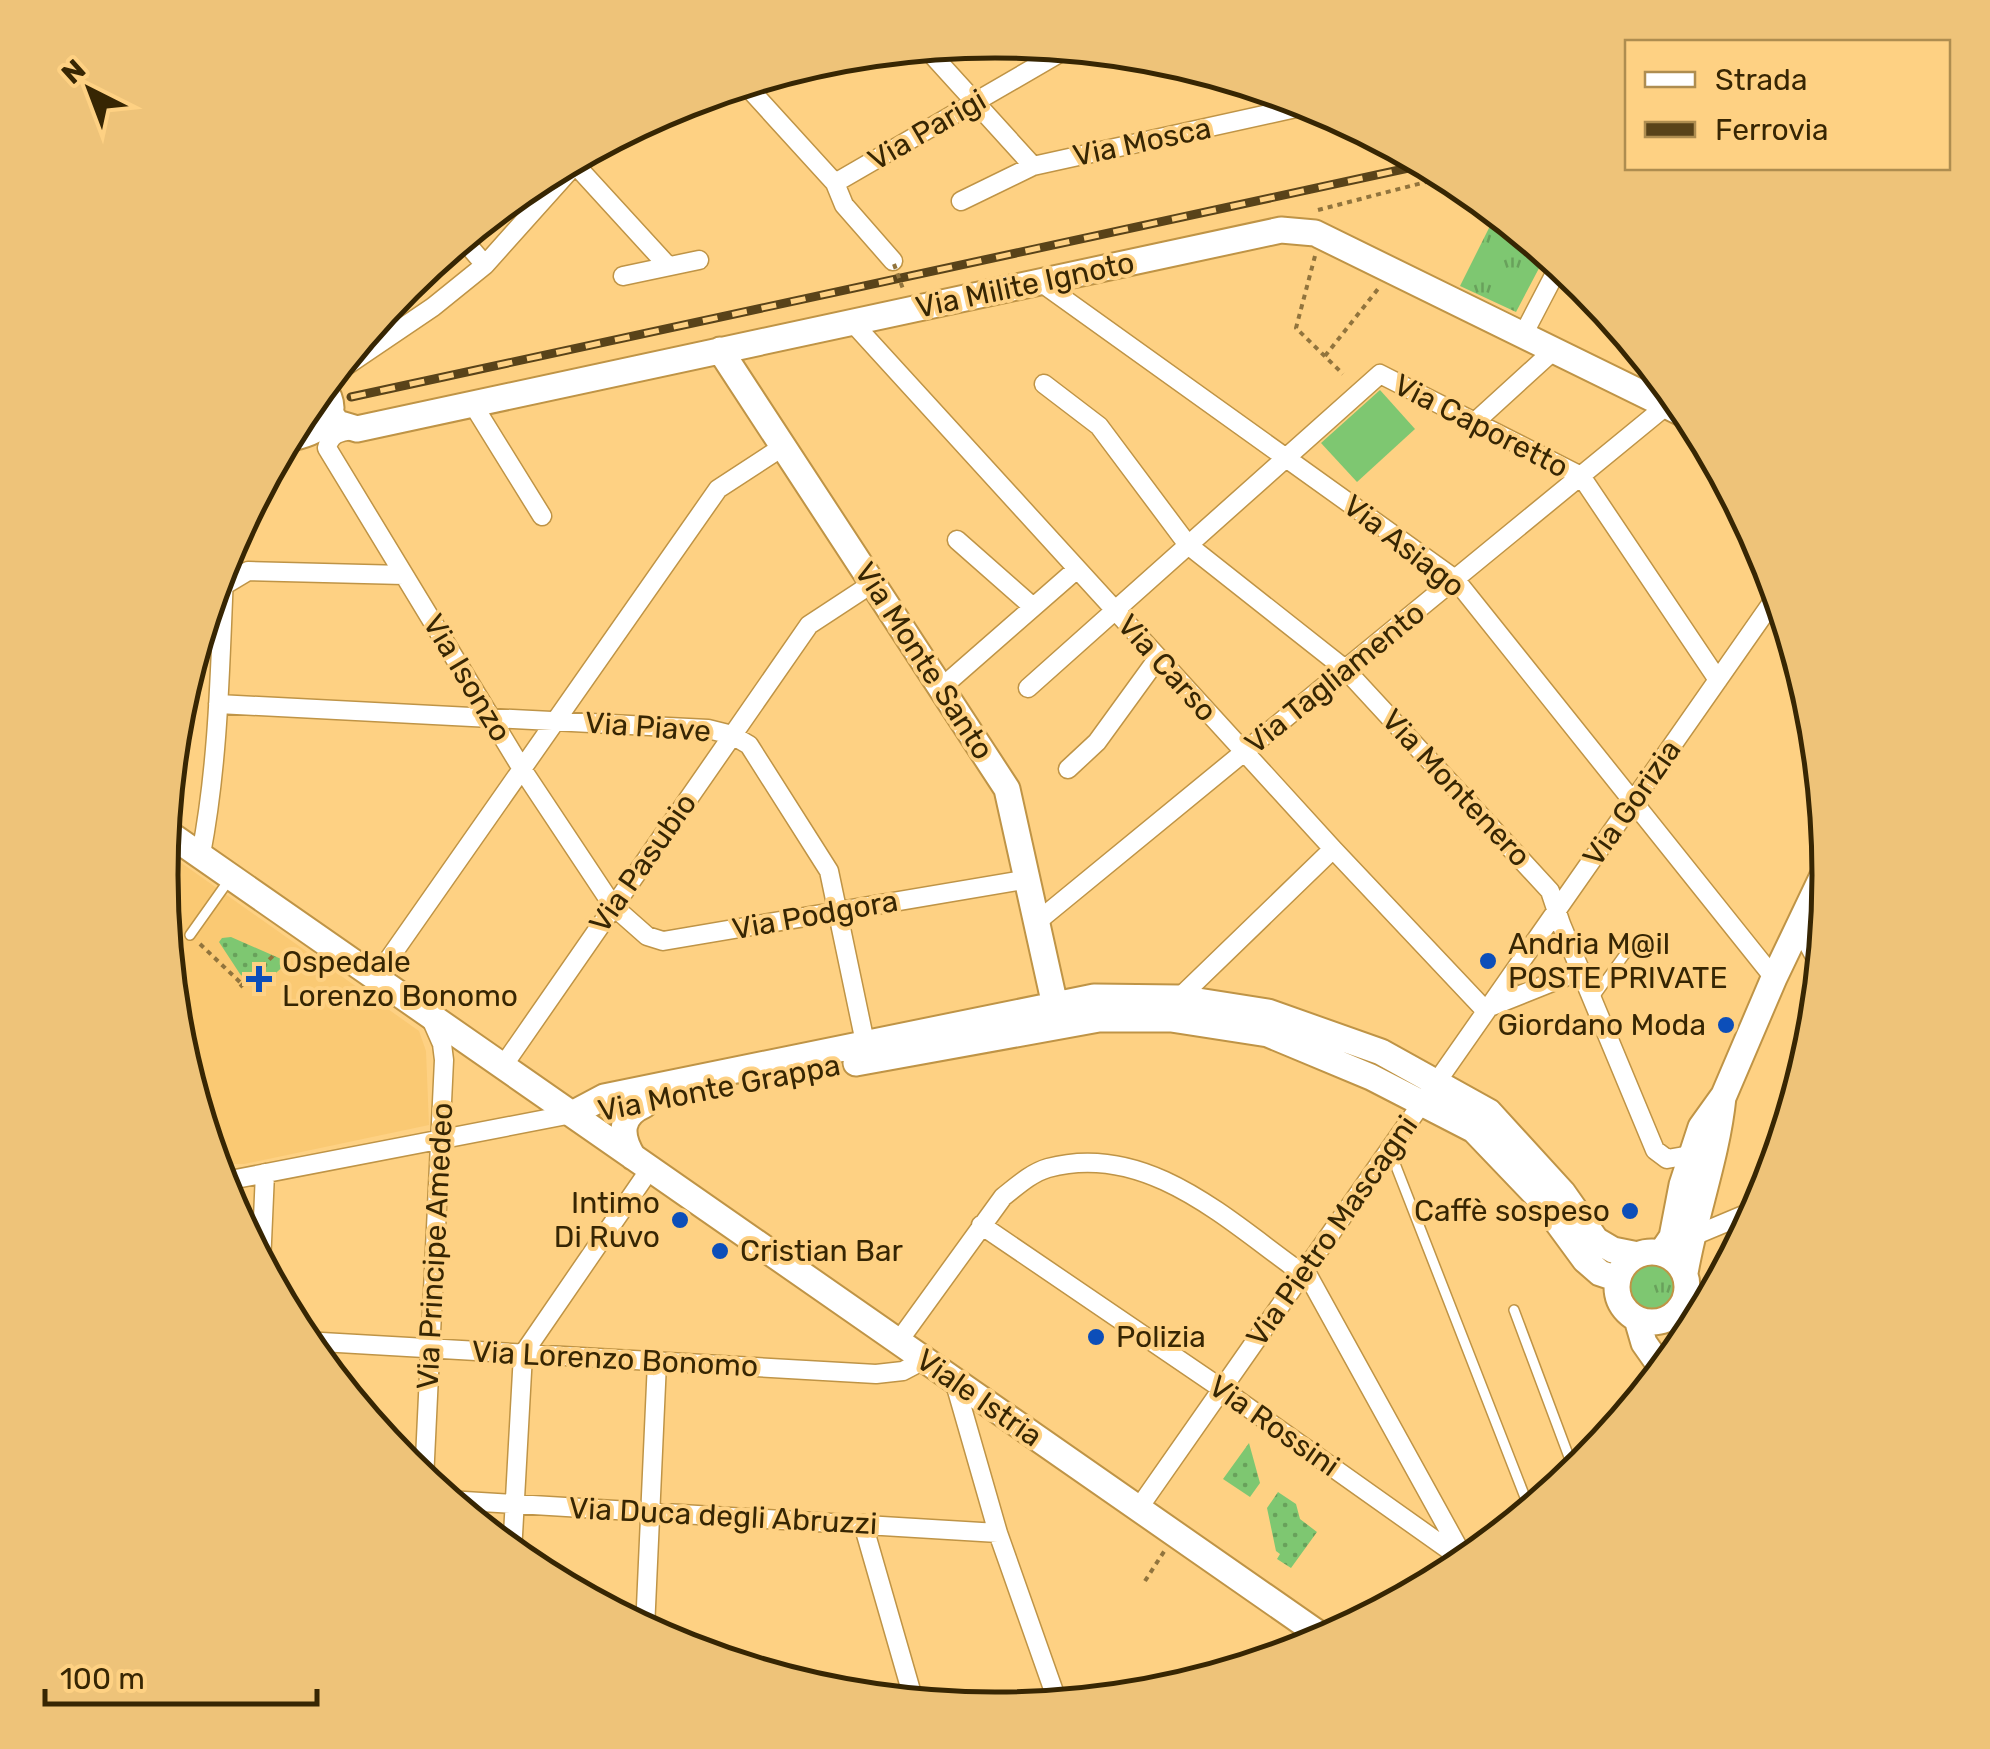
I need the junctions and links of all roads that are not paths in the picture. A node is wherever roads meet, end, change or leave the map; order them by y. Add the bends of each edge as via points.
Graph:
1 (1051, 59) edge
2 (936, 60) edge
3 (754, 94) edge
4 (974, 104) junction
5 (1281, 110) edge
6 (1033, 166) junction
7 (586, 167) edge
8 (835, 182) junction
9 (551, 189) edge
10 (961, 201) dead end
11 (470, 248) edge
12 (699, 260) dead end
13 (893, 262) road end
14 (484, 265) junction
15 (668, 266) junction
16 (623, 276) dead end
17 (1553, 278) edge
18 (1039, 281) junction
19 (852, 322) junction
20 (389, 327) edge
21 (1523, 335) junction
22 (720, 350) junction
23 (1554, 350) junction
24 (1044, 384) dead end
25 (1654, 393) edge
26 (330, 401) edge
27 (472, 404) junction
28 (1665, 408) edge
29 (1476, 422) junction
30 (313, 434) edge
31 (784, 446) junction
32 (1288, 456) junction
33 (1581, 476) junction
34 (542, 516) dead end
35 (956, 540) dead end
36 (1188, 544) junction
37 (1077, 569) junction
38 (404, 575) junction
39 (1455, 579) junction
40 (233, 580) edge
41 (873, 583) junction
42 (1033, 607) junction
43 (222, 609) edge
44 (1768, 609) edge
45 (1114, 610) junction
46 (1158, 658) junction
47 (1345, 669) junction
48 (1718, 680) junction
49 (942, 688) junction
50 (1028, 688) dead end
51 (218, 704) junction
52 (492, 719) junction
53 (555, 721) junction
54 (732, 734) junction
55 (1244, 752) junction
56 (522, 768) junction
57 (1068, 769) dead end
58 (1634, 800) junction
59 (179, 840) edge
60 (1332, 849) junction
61 (201, 854) junction
62 (230, 878) junction
63 (1030, 879) junction
64 (1811, 902) edge
65 (613, 906) junction
66 (1556, 910) junction
67 (838, 911) junction
68 (1038, 921) junction
69 (1799, 928) junction
70 (190, 935) road end
71 (1808, 945) edge
72 (1630, 947) dead end
73 (1580, 971) junction
74 (377, 976) junction
75 (1774, 978) junction
76 (1178, 998) junction
77 (1593, 1000) junction
78 (1484, 1010) junction
79 (1057, 1014) junction
80 (431, 1018) junction
81 (867, 1052) junction
82 (504, 1066) junction
83 (1429, 1091) junction
84 (1724, 1094) junction
85 (644, 1106) junction
86 (572, 1114) junction
87 (441, 1140) junction
88 (1390, 1148) junction
89 (1690, 1155) junction
90 (642, 1163) junction
91 (265, 1173) junction
92 (235, 1175) edge
93 (1736, 1218) edge
94 (981, 1225) junction
95 (1691, 1237) junction
96 (263, 1238) edge
97 (1650, 1254) junction
98 (1305, 1270) junction
99 (1685, 1273) junction
100 (1618, 1279) junction
101 (1686, 1309) edge
102 (1514, 1310) dead end
103 (1637, 1319) junction
104 (1675, 1326) edge
105 (326, 1342) edge
106 (898, 1342) junction
107 (431, 1349) junction
108 (523, 1354) junction
109 (1653, 1357) edge
110 (924, 1360) junction
111 (657, 1362) junction
112 (954, 1380) junction
113 (1222, 1388) junction
114 (1568, 1457) edge
115 (425, 1460) edge
116 (1525, 1496) edge
117 (471, 1501) edge
118 (514, 1504) junction
119 (1138, 1509) junction
120 (648, 1512) junction
121 (862, 1524) junction
122 (998, 1533) junction
123 (513, 1534) edge
124 (1458, 1548) edge
125 (1452, 1552) edge
126 (645, 1612) edge
127 (1309, 1628) edge
128 (910, 1687) edge
129 (1053, 1690) edge

1 - 4 street, Via Parigi
2 - 4 street, Via Mosca
3 - 8 street
4 - 6 street, Via Mosca
4 - 8 street, Via Parigi
5 - 6 street, Via Mosca
6 - 10 street, Via Mosca
7 - 15 street
8 - 13 street via 844,204
9 - 14 street
11 - 14 street
12 - 15 street
14 - 20 street
15 - 16 street
17 - 21 street
18 - 19 main road, Via Milite Ignoto
18 - 21 main road, Via Milite Ignoto via 1282,230 1315,234 1381,274
18 - 32 street, Via Asiago
19 - 22 main road, Via Milite Ignoto
19 - 37 street, Via Carso
21 - 23 main road, Via Milite Ignoto
22 - 27 main road, Via Milite Ignoto
22 - 31 main road, Via Monte Santo
23 - 25 main road, Via Milite Ignoto
23 - 29 street
24 - 36 street, Via Montenero via 1098,426
26 - 30 main road
27 - 30 main road, Via Milite Ignoto via 357,428 337,423
27 - 34 street
28 - 33 street, Via Tagliamento
29 - 32 street, Via Caporetto via 1380,374
29 - 33 street, Via Caporetto
30 - 38 street, Via Isonzo
31 - 41 main road, Via Monte Santo
31 - 53 street via 718,489
32 - 36 street
32 - 39 street, Via Asiago
33 - 39 street, Via Tagliamento
33 - 48 street, Via Caporetto
35 - 42 street
36 - 45 street
36 - 47 street, Via Montenero
37 - 42 street
37 - 45 street, Via Carso
38 - 40 street via 248,571
38 - 52 street, Via Isonzo
39 - 47 street, Via Tagliamento
39 - 58 street, Via Asiago
41 - 49 main road, Via Monte Santo
41 - 54 street, Via Pasubio via 808,625
42 - 49 street
43 - 51 street
44 - 48 street, Via Gorizia
45 - 46 street, Via Carso
45 - 50 street
46 - 55 street, Via Carso
46 - 57 street via 1097,742
47 - 55 street, Via Tagliamento
47 - 66 street, Via Montenero via 1550,890
48 - 58 street, Via Gorizia
49 - 63 main road, Via Monte Santo via 1008,790
51 - 52 street, Via Piave
51 - 61 street
52 - 53 street, Via Piave
52 - 56 street, Via Isonzo
53 - 54 street, Via Piave
53 - 56 street
54 - 65 street, Via Pasubio
54 - 67 street, Via Piave via 749,745 829,871
55 - 60 street, Via Carso
55 - 68 street, Via Tagliamento
56 - 65 street, Via Isonzo
56 - 74 street
58 - 66 street, Via Gorizia
58 - 75 street, Via Asiago
59 - 61 main road, Viale Istria
60 - 76 street
60 - 78 street, Via Carso
61 - 62 main road, Viale Istria
62 - 70 lane
62 - 74 main road, Viale Istria
62 - 80 lane, Viale Istria
63 - 67 street, Via Podgora
63 - 68 main road, Via Monte Santo
64 - 69 main road
65 - 67 street, Via Podgora via 647,936 663,941
65 - 82 street, Via Pasubio
66 - 73 street, Via Montenero
66 - 78 street, Via Gorizia
67 - 81 street, Via Piave
68 - 79 main road, Via Monte Santo
69 - 71 street
69 - 75 main road
72 - 77 lane
73 - 77 street, Via Montenero
73 - 78 street
74 - 80 main road, Viale Istria
75 - 84 main road
76 - 79 main road, Via Monte Grappa via 1094,997
76 - 83 main road, Via Monte Grappa via 1319,1027 1381,1052
77 - 89 street, Via Montenero via 1654,1150 1666,1159
78 - 83 street, Via Gorizia
79 - 81 main road, Via Monte Grappa
79 - 83 main road, Via Monte Grappa via 1171,1019 1268,1034
80 - 82 main road, Viale Istria
80 - 86 lane, Viale Istria via 532,1096
80 - 87 street, Via Principe Amedeo via 444,1060
81 - 85 main road, Via Monte Grappa
81 - 86 main road, Via Monte Grappa via 604,1097
82 - 86 main road, Viale Istria
83 - 88 street, Via Pietro Mascagni
83 - 97 main road via 1489,1112 1596,1240 1613,1250
83 - 100 main road via 1542,1200 1585,1260
84 - 89 main road
84 - 95 main road
85 - 86 main road, Via Monte Grappa
85 - 90 main road via 625,1120 623,1136
86 - 87 street via 528,1116
86 - 90 main road, Viale Istria
87 - 91 street
87 - 107 street, Via Principe Amedeo
88 - 98 street, Via Pietro Mascagni
88 - 116 lane
89 - 97 main road via 1672,1237
90 - 106 main road, Viale Istria
90 - 108 street
91 - 92 street
91 - 96 street
93 - 95 street
94 - 98 street via 1003,1197 1046,1168 1106,1164 1181,1186
94 - 106 street
94 - 113 street, Via Rossini
95 - 99 main road
97 - 99 main road via 1671,1257
97 - 100 main road via 1622,1269
98 - 113 street, Via Pietro Mascagni
98 - 124 street
99 - 101 main road
100 - 103 main road via 1620,1302
102 - 114 lane
103 - 104 main road
103 - 109 main road
105 - 107 street, Via Lorenzo Bonomo
106 - 110 main road, Viale Istria
107 - 108 street, Via Lorenzo Bonomo
107 - 115 street, Via Principe Amedeo
108 - 111 street, Via Lorenzo Bonomo
108 - 118 street
110 - 111 street, Via Lorenzo Bonomo via 876,1374
110 - 112 main road, Viale Istria
111 - 120 street
112 - 119 main road, Viale Istria
112 - 122 street
113 - 119 street, Via Pietro Mascagni
113 - 125 street, Via Rossini
117 - 118 street, Via Duca degli Abruzzi
118 - 120 street, Via Duca degli Abruzzi
118 - 123 street
119 - 127 main road, Viale Istria
120 - 121 street, Via Duca degli Abruzzi
120 - 126 street
121 - 122 street, Via Duca degli Abruzzi
121 - 128 street
122 - 129 street

